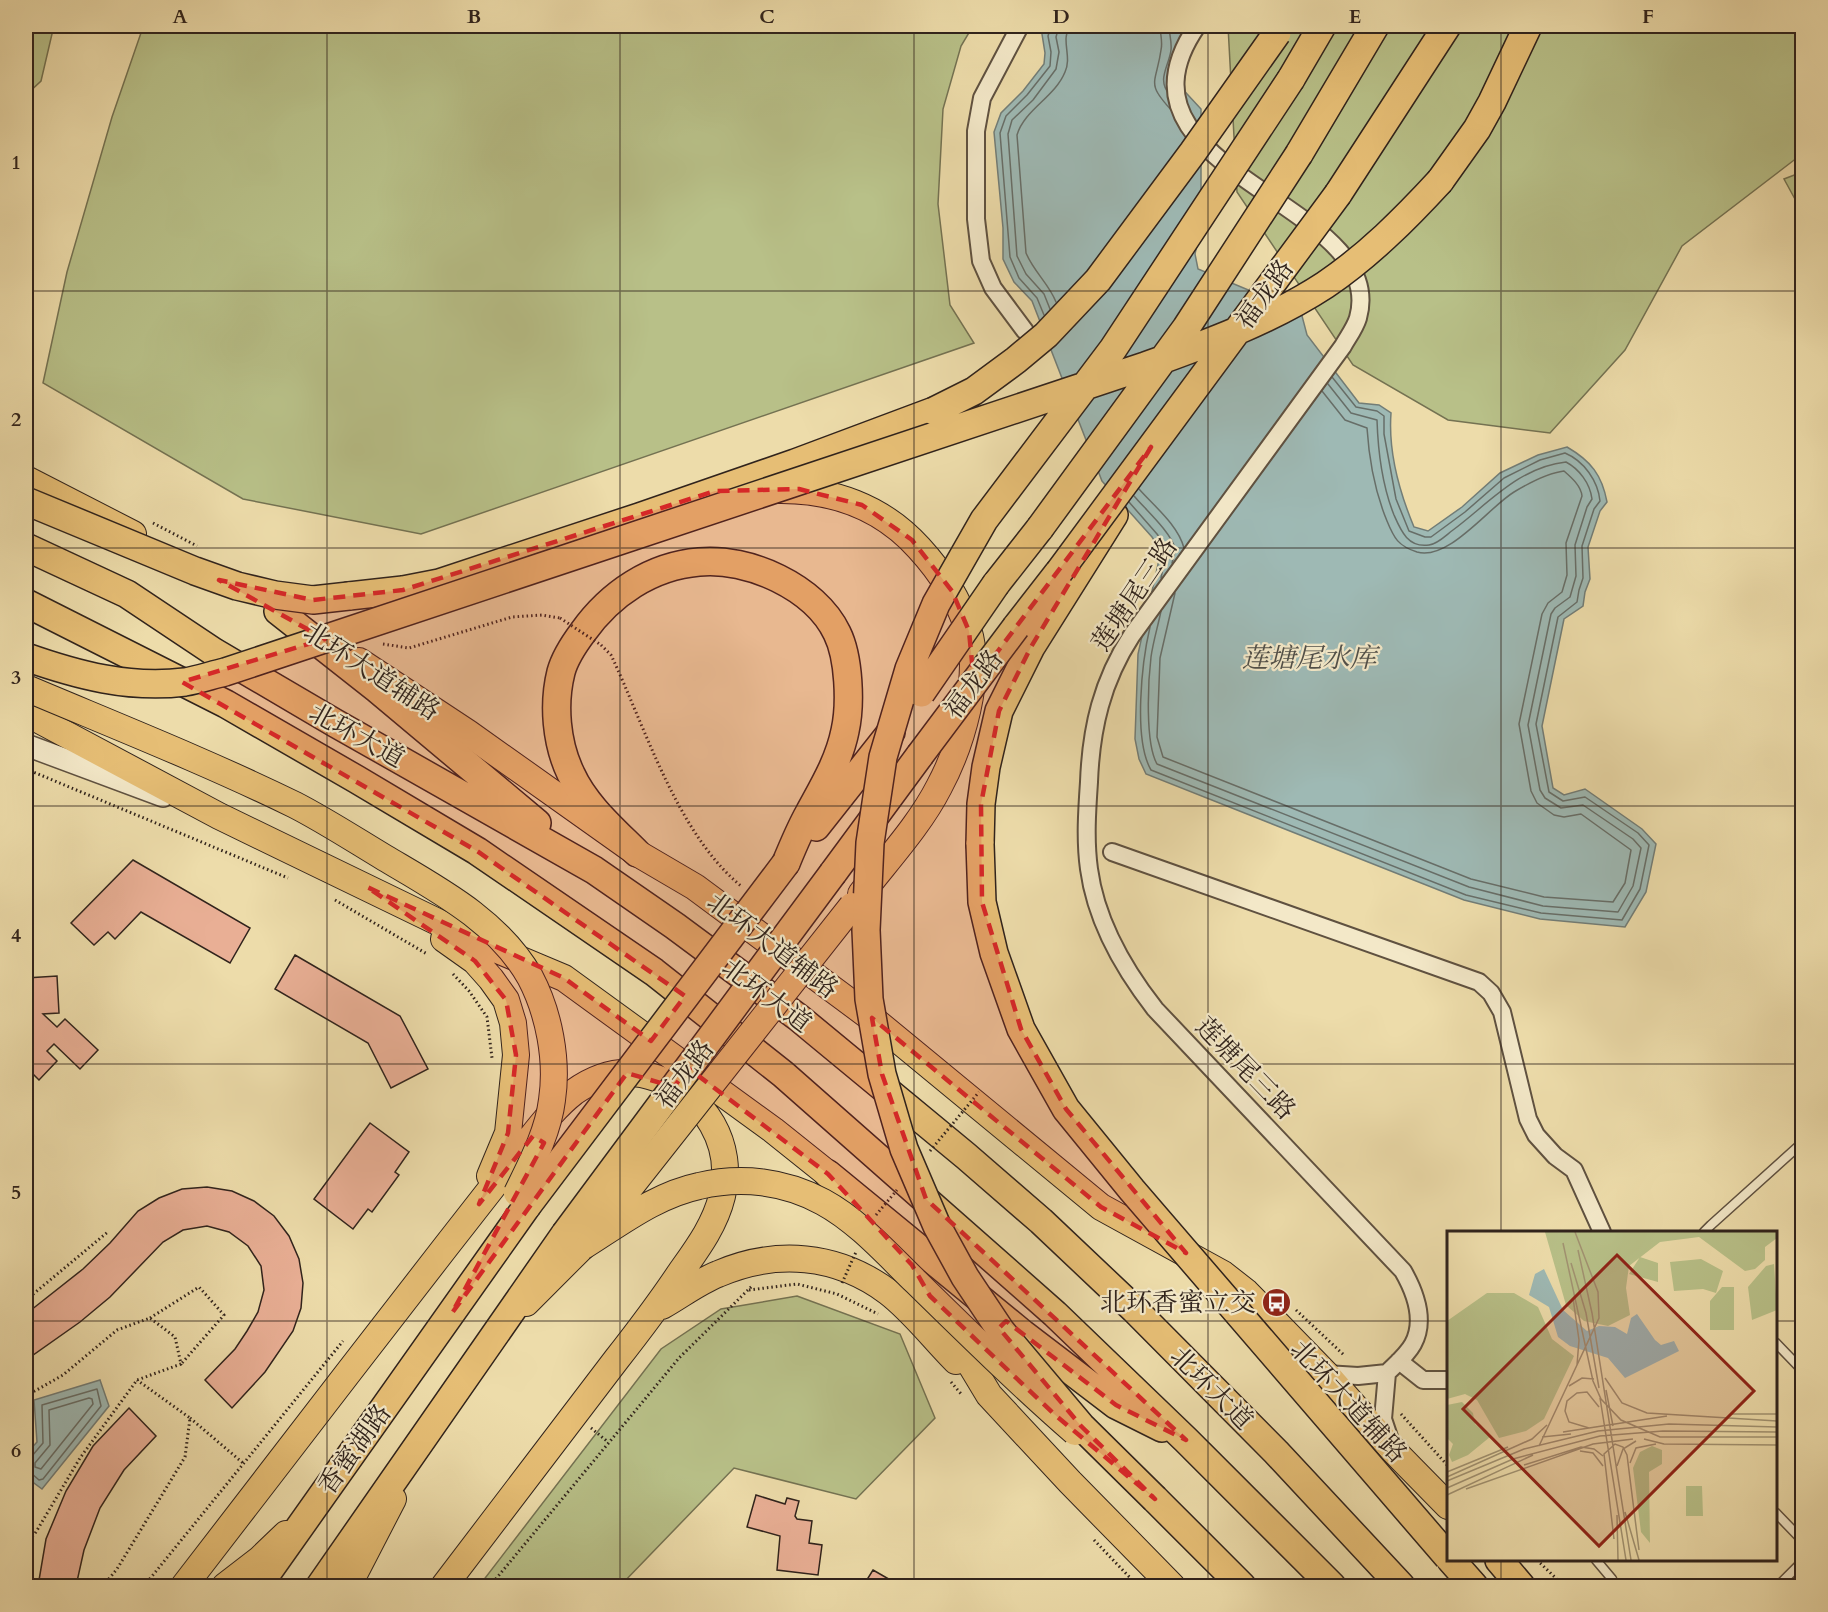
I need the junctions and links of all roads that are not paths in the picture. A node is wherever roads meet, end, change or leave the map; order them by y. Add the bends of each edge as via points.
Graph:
1 (1020, 26) edge
2 (1197, 26) edge
3 (1322, 26) edge
4 (1375, 26) edge
5 (1447, 26) edge
6 (1528, 26) edge
7 (1280, 29) edge
8 (1024, 331) dead end
9 (26, 478) edge
10 (715, 491) junction
11 (26, 501) edge
12 (26, 547) edge
13 (1065, 577) junction
14 (26, 603) edge
15 (278, 611) junction
16 (26, 657) edge
17 (26, 688) edge
18 (26, 713) edge
19 (26, 745) edge
20 (219, 816) junction
21 (1112, 852) dead end
22 (637, 853) junction
23 (786, 863) junction
24 (594, 870) junction
25 (367, 887) junction
26 (1803, 1143) edge
27 (828, 1174) junction
28 (522, 1199) junction
29 (479, 1204) junction
30 (1601, 1231) edge
31 (1706, 1231) edge
32 (574, 1240) junction
33 (655, 1310) junction
34 (452, 1313) joint
35 (492, 1337) joint
36 (1777, 1344) edge
37 (1393, 1367) junction
38 (1803, 1370) edge
39 (1326, 1374) junction
40 (1447, 1380) edge
41 (989, 1395) junction
42 (438, 1416) junction
43 (1186, 1440) junction
44 (1393, 1450) junction
45 (1155, 1499) junction
46 (317, 1501) junction
47 (1447, 1504) edge
48 (1777, 1514) edge
49 (1803, 1540) edge
50 (1447, 1555) edge
51 (1452, 1561) edge
52 (1501, 1561) edge
53 (1501, 1561) edge
54 (1597, 1561) edge
55 (1803, 1562) edge
56 (1612, 1579) dead end
57 (184, 1587) edge
58 (225, 1587) edge
59 (258, 1587) edge
60 (320, 1587) edge
61 (348, 1587) edge
62 (444, 1587) edge
63 (1172, 1587) edge
64 (1242, 1587) edge
65 (1332, 1587) edge
66 (1401, 1587) edge
67 (1474, 1587) edge
68 (1521, 1587) edge
69 (1529, 1587) edge
70 (1778, 1587) edge

1 - 8 street via 982,98 976,131 976,219 981,261 993,288
2 - 37 street, 莲塘尾三路, bridge via 1184,50 1176,83 1178,105 1188,127 1206,148 1336,248 1353,271 1360,307 1358,320 1333,360 1132,635 1111,672 1090,743 1089,872 1118,955 1155,1009 1403,1271 1413,1287 1418,1326 1413,1344
3 - 45 highway, bridge via 1113,349 984,520 936,604 909,669 883,757 870,843 866,930 869,999 880,1064 904,1149 937,1226 1001,1331 1081,1426
4 - 23 highway, 福龙路, bridge via 1299,154 1186,328 921,693
5 - 13 highway, 福龙路, bridge via 1338,194 1151,447
6 - 16 highway, bridge via 1477,129 1440,181 1392,231 1323,286 1232,333 1145,366 225,672 186,681 137,683 98,679
7 - 10 highway, bridge via 1098,280 1047,335 974,391 934,411
9 - 15 main road, 北环大道辅路
10 - 11 highway, bridge via 439,583 313,600 237,586
10 - 32 main road, bridge via 799,489 837,496 889,520 912,540 952,591 969,631 973,672 964,729 939,789 919,819 852,906
12 - 24 highway, 北环大道 via 127,594 214,652
13 - 32 highway, 福龙路, bridge via 1016,627 920,755
13 - 50 highway, bridge via 999,711 981,804 982,902 994,953 1021,1029 1066,1109
14 - 43 highway, 北环大道 via 226,704 356,779 477,851 654,972 783,1074 888,1165 1055,1314
15 - 22 main road, 北环大道辅路 via 458,727
15 - 24 highway via 377,688
17 - 28 main road, bridge via 298,807 442,891 501,936 530,977 552,1042 552,1102
18 - 20 main road
19 - 20 street
20 - 25 main road
21 - 30 street via 1479,982 1502,1012 1528,1119 1536,1135 1574,1170
22 - 23 highway via 591,806 571,774 559,737 557,701 561,671 572,646 594,616 621,591 644,578 700,562 771,574 796,588 818,606 837,633 846,663 845,731 828,781
22 - 39 main road, 北环大道辅路 via 696,887 874,1020 1101,1207 1214,1269 1246,1292
23 - 28 highway, 福龙路, bridge
24 - 66 highway, 北环大道 via 799,1018 1041,1221 1268,1444
25 - 27 main road via 481,944 564,978
25 - 29 main road via 475,961 506,1000 516,1055 508,1133
26 - 31 lane
27 - 41 main road via 912,1265
27 - 43 highway via 1116,1405
28 - 34 highway, 福龙路
29 - 33 main road via 553,1112 596,1079 617,1072 638,1073 679,1090 710,1117 724,1153 725,1173 716,1215
29 - 57 main road
32 - 35 highway, 福龙路
32 - 45 main road, bridge via 697,1186 746,1181 776,1184 812,1197 858,1227 1047,1407
33 - 41 main road via 716,1275 743,1265 797,1257 823,1261 848,1269 888,1293
33 - 62 main road
34 - 46 highway, 香蜜湖路
35 - 42 highway, 香蜜湖路
36 - 38 lane
37 - 39 street via 1358,1376
37 - 40 street via 1423,1380
37 - 44 street via 1383,1419
39 - 44 main road, 北环大道辅路
41 - 63 main road
42 - 60 highway, 香蜜湖路
42 - 61 main road
43 - 65 highway, 北环大道
44 - 47 main road, 北环大道辅路
45 - 64 highway
46 - 58 main road via 260,1559
46 - 59 highway, 香蜜湖路
48 - 49 lane
51 - 67 highway
52 - 68 highway
53 - 69 main road
54 - 56 lane
55 - 70 lane

